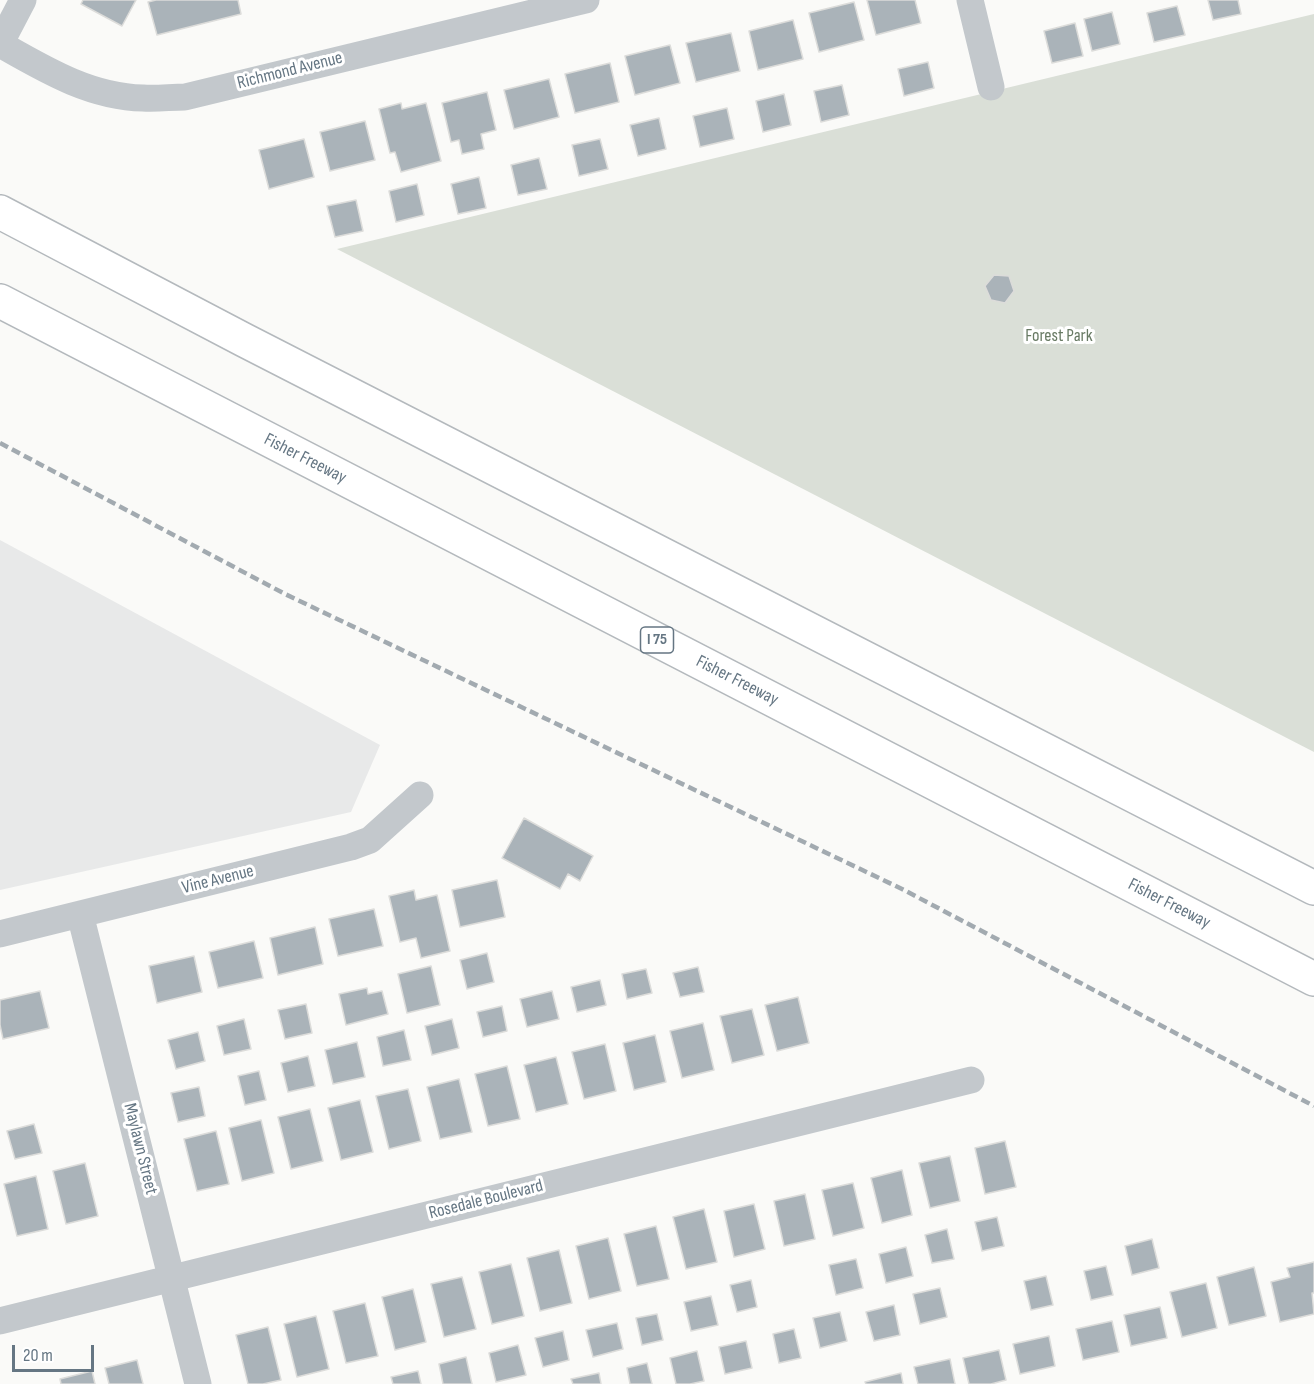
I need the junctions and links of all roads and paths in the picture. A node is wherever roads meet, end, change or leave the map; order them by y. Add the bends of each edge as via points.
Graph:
1 (23, 0) edge
2 (585, 0) edge
3 (970, 0) edge
4 (0, 44) edge
5 (991, 87) dead end
6 (0, 212) edge
7 (0, 301) edge
8 (420, 795) dead end
9 (1314, 888) edge
10 (80, 914) junction
11 (0, 934) edge
12 (1314, 979) edge
13 (971, 1080) dead end
14 (173, 1278) junction
15 (0, 1321) edge
16 (198, 1384) edge

1 - 4 street
2 - 4 street, Richmond Avenue via 185,97 141,98 97,91 56,76
3 - 5 street
6 - 9 highway
7 - 12 highway, Fisher Freeway / I 75
8 - 10 street, Vine Avenue via 370,840 351,847
10 - 11 street, Vine Avenue
10 - 14 street, Maylawn Street
13 - 14 street, Rosedale Boulevard
14 - 15 street, Rosedale Boulevard
14 - 16 street, Maylawn Street

